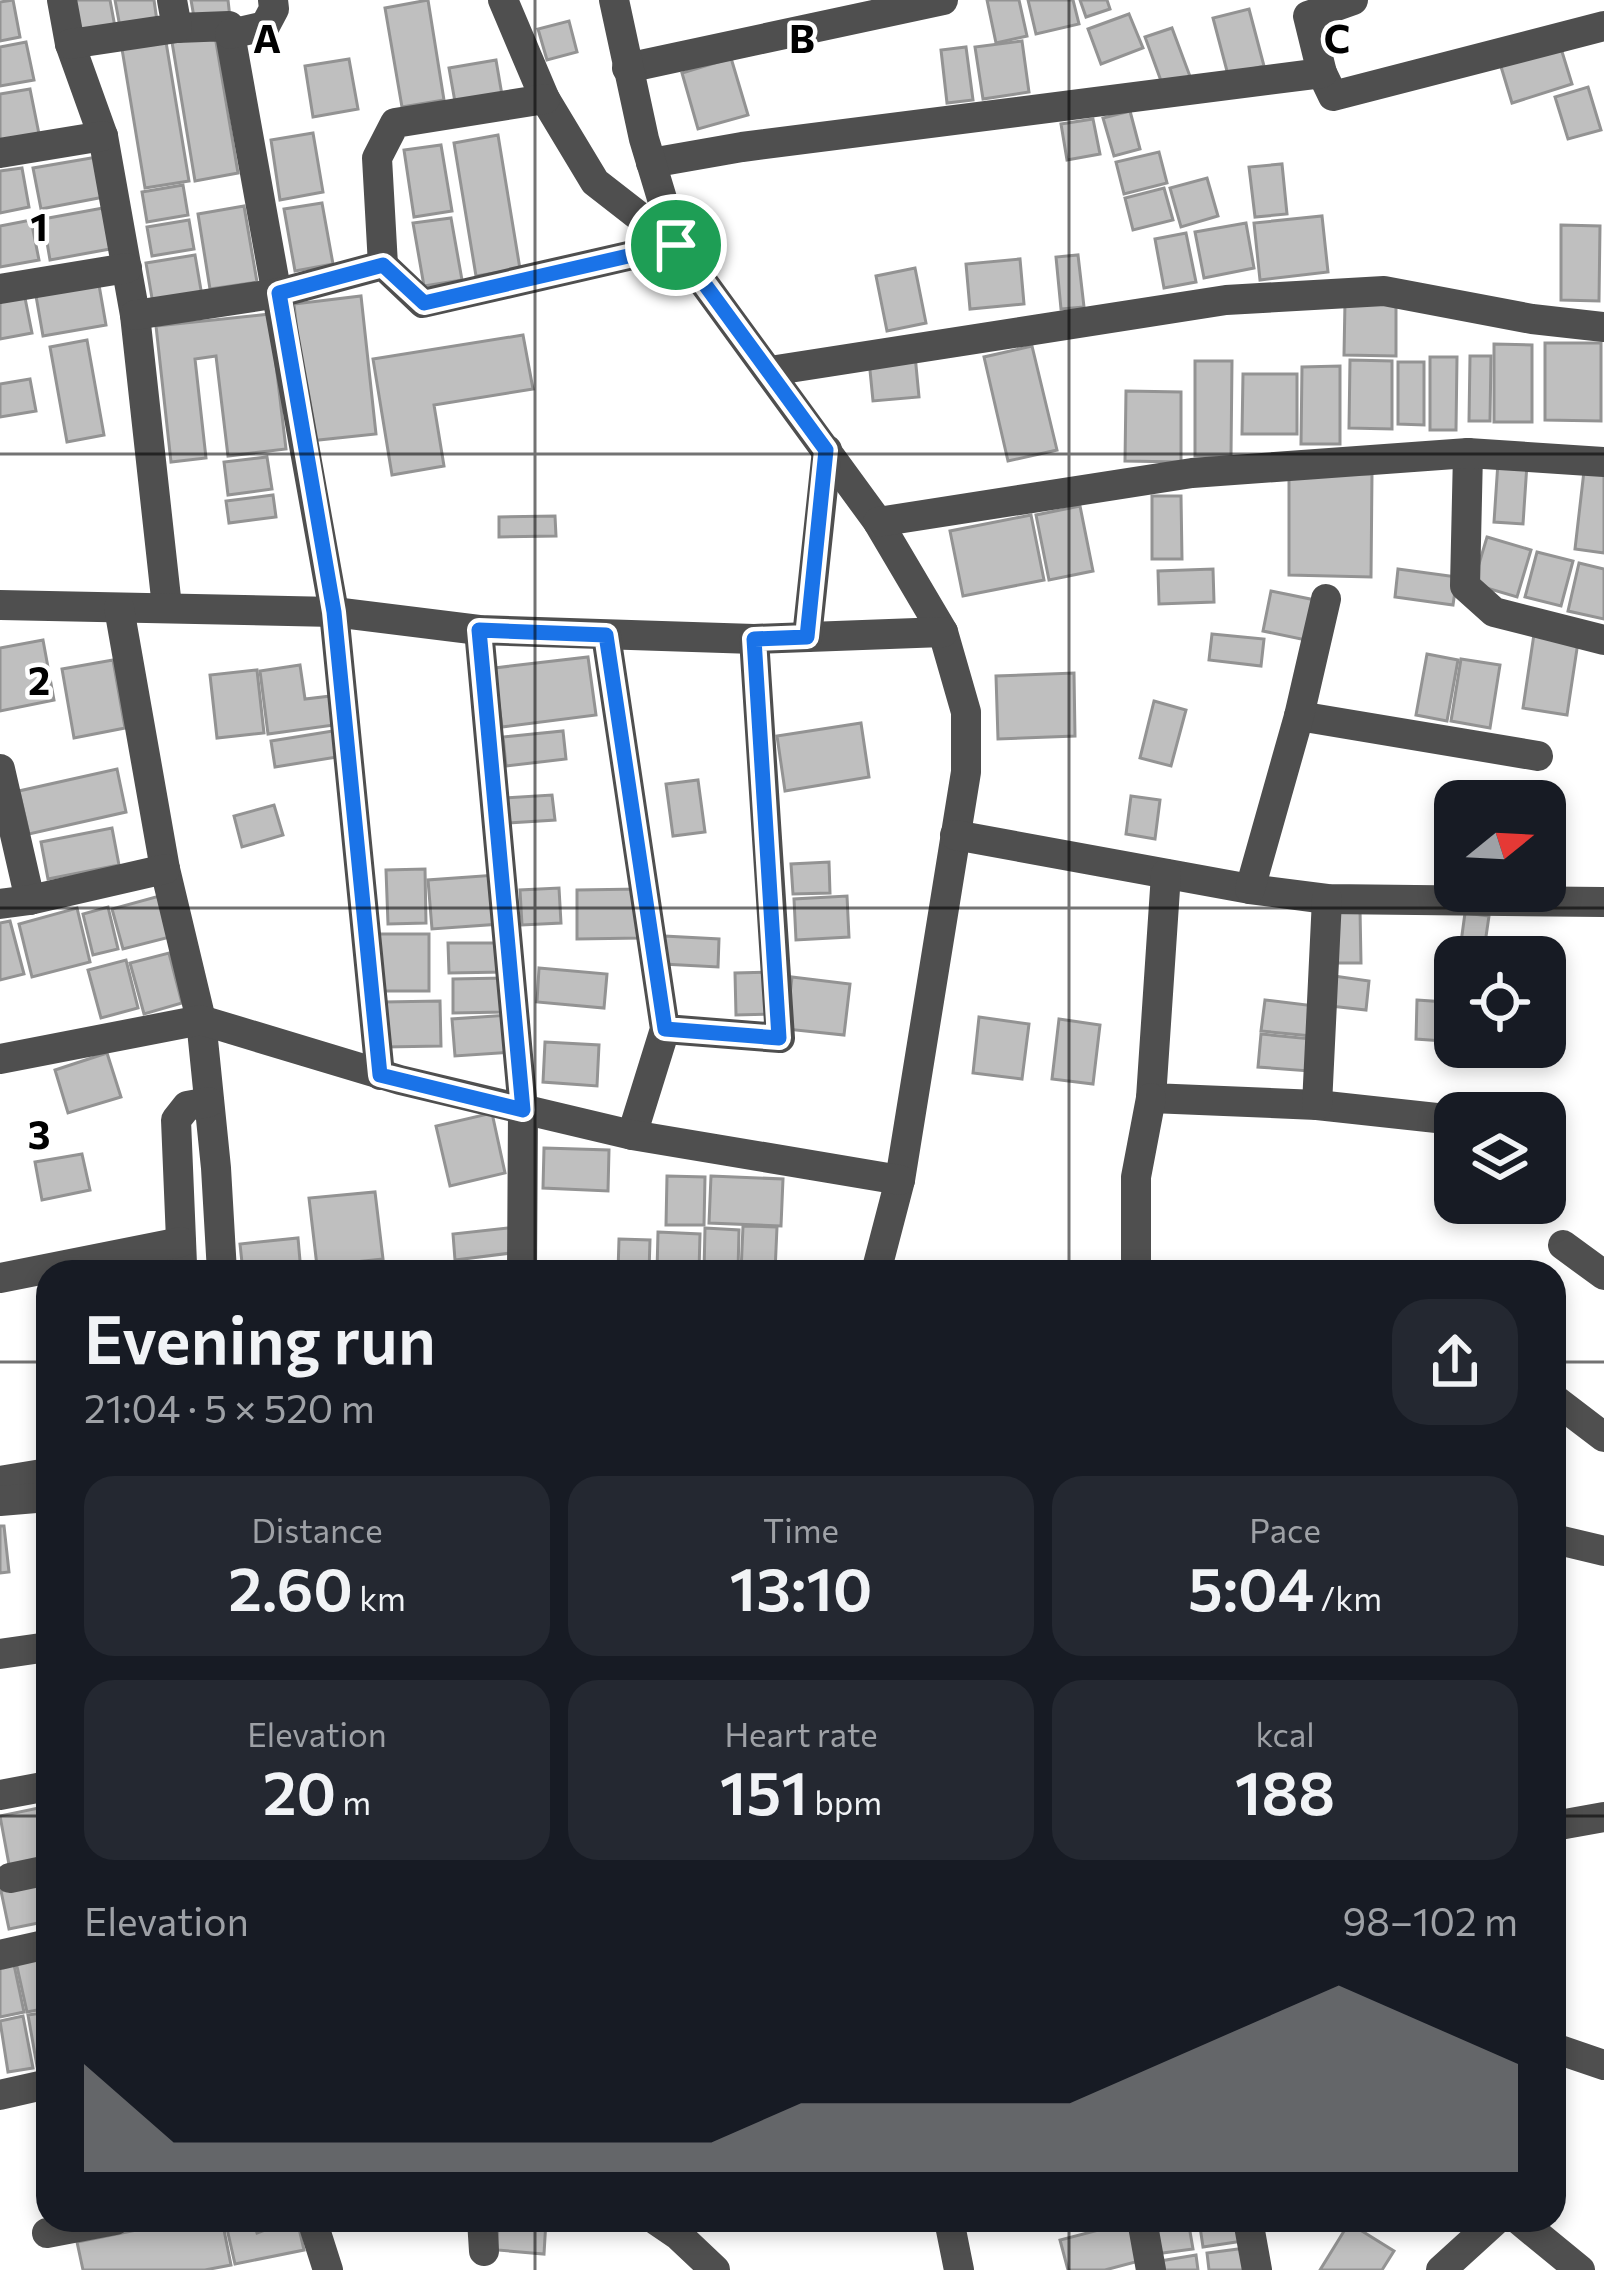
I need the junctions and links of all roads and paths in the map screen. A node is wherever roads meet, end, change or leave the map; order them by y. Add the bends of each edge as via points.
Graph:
1 (62, 0) edge
2 (273, 0) edge
3 (503, 0) edge
4 (614, 0) edge
5 (943, 0) edge
6 (1353, 0) edge
7 (174, 14) edge
8 (1604, 26) edge
9 (230, 34) junction
10 (70, 44) junction
11 (627, 68) junction
12 (1322, 73) junction
13 (545, 99) junction
14 (103, 136) junction
15 (0, 154) edge
16 (651, 163) junction
17 (676, 245) junction
18 (383, 265) junction
19 (127, 268) junction
20 (0, 289) edge
21 (279, 293) junction
22 (135, 315) junction
23 (1604, 327) edge
24 (770, 371) junction
25 (826, 450) junction
26 (1468, 453) junction
27 (1604, 462) edge
28 (878, 522) junction
29 (1326, 599) dead end
30 (0, 605) edge
31 (167, 607) junction
32 (119, 608) junction
33 (334, 612) junction
34 (479, 630) junction
35 (943, 632) junction
36 (606, 635) junction
37 (807, 637) junction
38 (754, 639) junction
39 (1604, 640) edge
40 (1299, 716) junction
41 (1538, 756) dead end
42 (0, 769) edge
43 (955, 835) junction
44 (166, 868) junction
45 (1166, 874) junction
46 (1250, 889) junction
47 (1327, 899) junction
48 (15, 902) edge
49 (1604, 902) edge
50 (200, 1020) junction
51 (665, 1029) junction
52 (0, 1059) edge
53 (380, 1075) junction
54 (1151, 1098) junction
55 (208, 1102) junction
56 (1317, 1105) junction
57 (523, 1110) junction
58 (1434, 1118) edge
59 (632, 1135) junction
60 (900, 1180) junction
61 (1563, 1245) dead end
62 (180, 1257) edge
63 (221, 1260) edge
64 (521, 1260) edge
65 (879, 1260) edge
66 (1136, 1260) edge
67 (36, 1274) edge
68 (1604, 1275) edge
69 (0, 1278) edge
70 (1566, 1408) edge
71 (1604, 1437) edge
72 (36, 1475) edge
73 (0, 1481) edge
74 (36, 1498) edge
75 (0, 1501) edge
76 (1566, 1542) edge
77 (1604, 1551) edge
78 (36, 1649) edge
79 (0, 1654) edge
80 (36, 1788) edge
81 (0, 1795) edge
82 (1604, 1817) edge
83 (1566, 1824) edge
84 (36, 1873) edge
85 (10, 1878) dead end
86 (36, 1947) edge
87 (0, 1955) edge
88 (1566, 2052) edge
89 (1604, 2065) edge
90 (36, 2087) edge
91 (0, 2095) edge
92 (52, 2232) edge
93 (316, 2232) edge
94 (674, 2232) edge
95 (951, 2232) edge
96 (1144, 2232) edge
97 (1250, 2232) edge
98 (1483, 2232) edge
99 (1534, 2232) edge
100 (47, 2233) dead end
101 (328, 2270) edge
102 (715, 2270) edge
103 (959, 2270) edge
104 (1151, 2270) edge
105 (1257, 2270) edge
106 (1441, 2270) edge
107 (1580, 2270) edge

1 - 10 street
2 - 9 street via 265,26
3 - 13 street
4 - 11 street
5 - 11 street
6 - 12 street via 1308,16
7 - 9 street via 229,26
7 - 10 street
8 - 12 street via 1333,96
9 - 21 street
10 - 14 street
11 - 16 street
12 - 16 street
13 - 17 street via 595,182
13 - 18 street via 395,123 377,158
14 - 15 street
14 - 19 street
16 - 17 street
17 - 18 street via 424,303
17 - 24 street
18 - 21 street
19 - 20 street
19 - 22 street
21 - 22 street
21 - 33 street
22 - 31 street
23 - 24 street via 1384,291 1226,301
24 - 25 street
25 - 28 street
25 - 37 street
26 - 27 street
26 - 28 street via 1192,473
26 - 39 street via 1465,586 1494,612
28 - 35 street
29 - 40 street
30 - 32 street
31 - 32 street
31 - 33 street
32 - 44 street
33 - 34 street
33 - 53 street
34 - 36 street
34 - 57 street
35 - 37 street
35 - 43 street via 966,712
36 - 38 street
36 - 51 street
37 - 38 street
38 - 51 street via 779,1038
40 - 41 street
40 - 46 street
42 - 48 street
43 - 45 street
43 - 60 street
44 - 48 street
44 - 50 street
45 - 46 street
45 - 54 street
46 - 47 street
47 - 49 street
47 - 56 street
50 - 52 street
50 - 53 street
50 - 55 street
51 - 59 street
53 - 57 street
54 - 56 street
54 - 66 street via 1136,1178
55 - 62 street via 187,1106 176,1120
55 - 63 street
56 - 58 street
57 - 59 street
57 - 64 street
59 - 60 street
60 - 65 street
61 - 68 street
67 - 69 street
70 - 71 street
72 - 73 street
74 - 75 street
76 - 77 street
78 - 79 street
80 - 81 street
82 - 83 street
84 - 85 street
86 - 87 street
88 - 89 street
90 - 91 street
92 - 100 street
93 - 101 street
94 - 102 street
95 - 103 street
96 - 104 street
97 - 105 street
98 - 106 street
99 - 107 street

